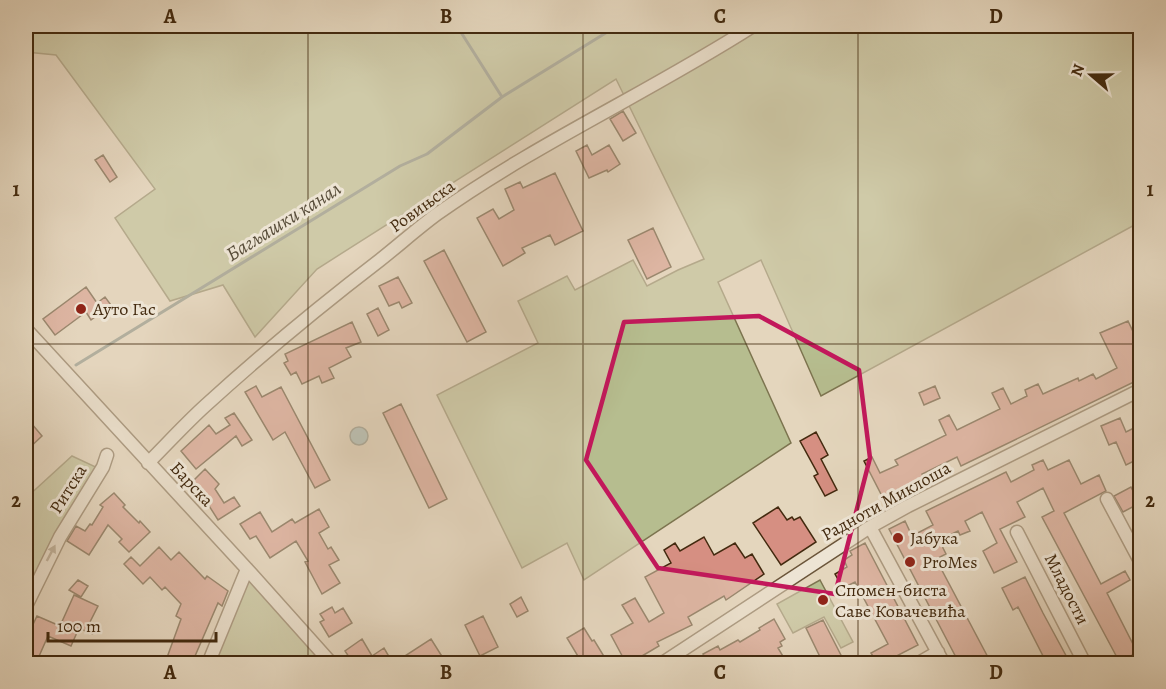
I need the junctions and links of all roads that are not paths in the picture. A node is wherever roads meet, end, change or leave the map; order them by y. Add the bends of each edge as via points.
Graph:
1 (753, 26) edge
2 (26, 329) edge
3 (1140, 390) edge
4 (107, 455) dead end
5 (148, 463) junction
6 (1107, 499) dead end
7 (870, 528) junction
8 (1017, 532) dead end
9 (1140, 561) edge
10 (247, 569) junction
11 (26, 606) edge
12 (941, 658) edge
13 (1140, 660) edge
14 (208, 663) edge
15 (332, 663) edge
16 (661, 663) edge
17 (916, 663) edge
18 (1085, 663) edge
19 (1135, 663) edge

1 - 5 street, Ровињска via 437,214 264,353
2 - 5 street, Барска
3 - 7 street, Радноти Миклоша
11 -> 4 street, Ритска
5 - 10 street, Барска
6 - 9 street
7 - 12 street
7 - 16 street, Радноти Миклоша
8 - 18 street, Младости
10 - 14 street
10 - 15 street, Барска
12 - 17 street
13 - 19 street

